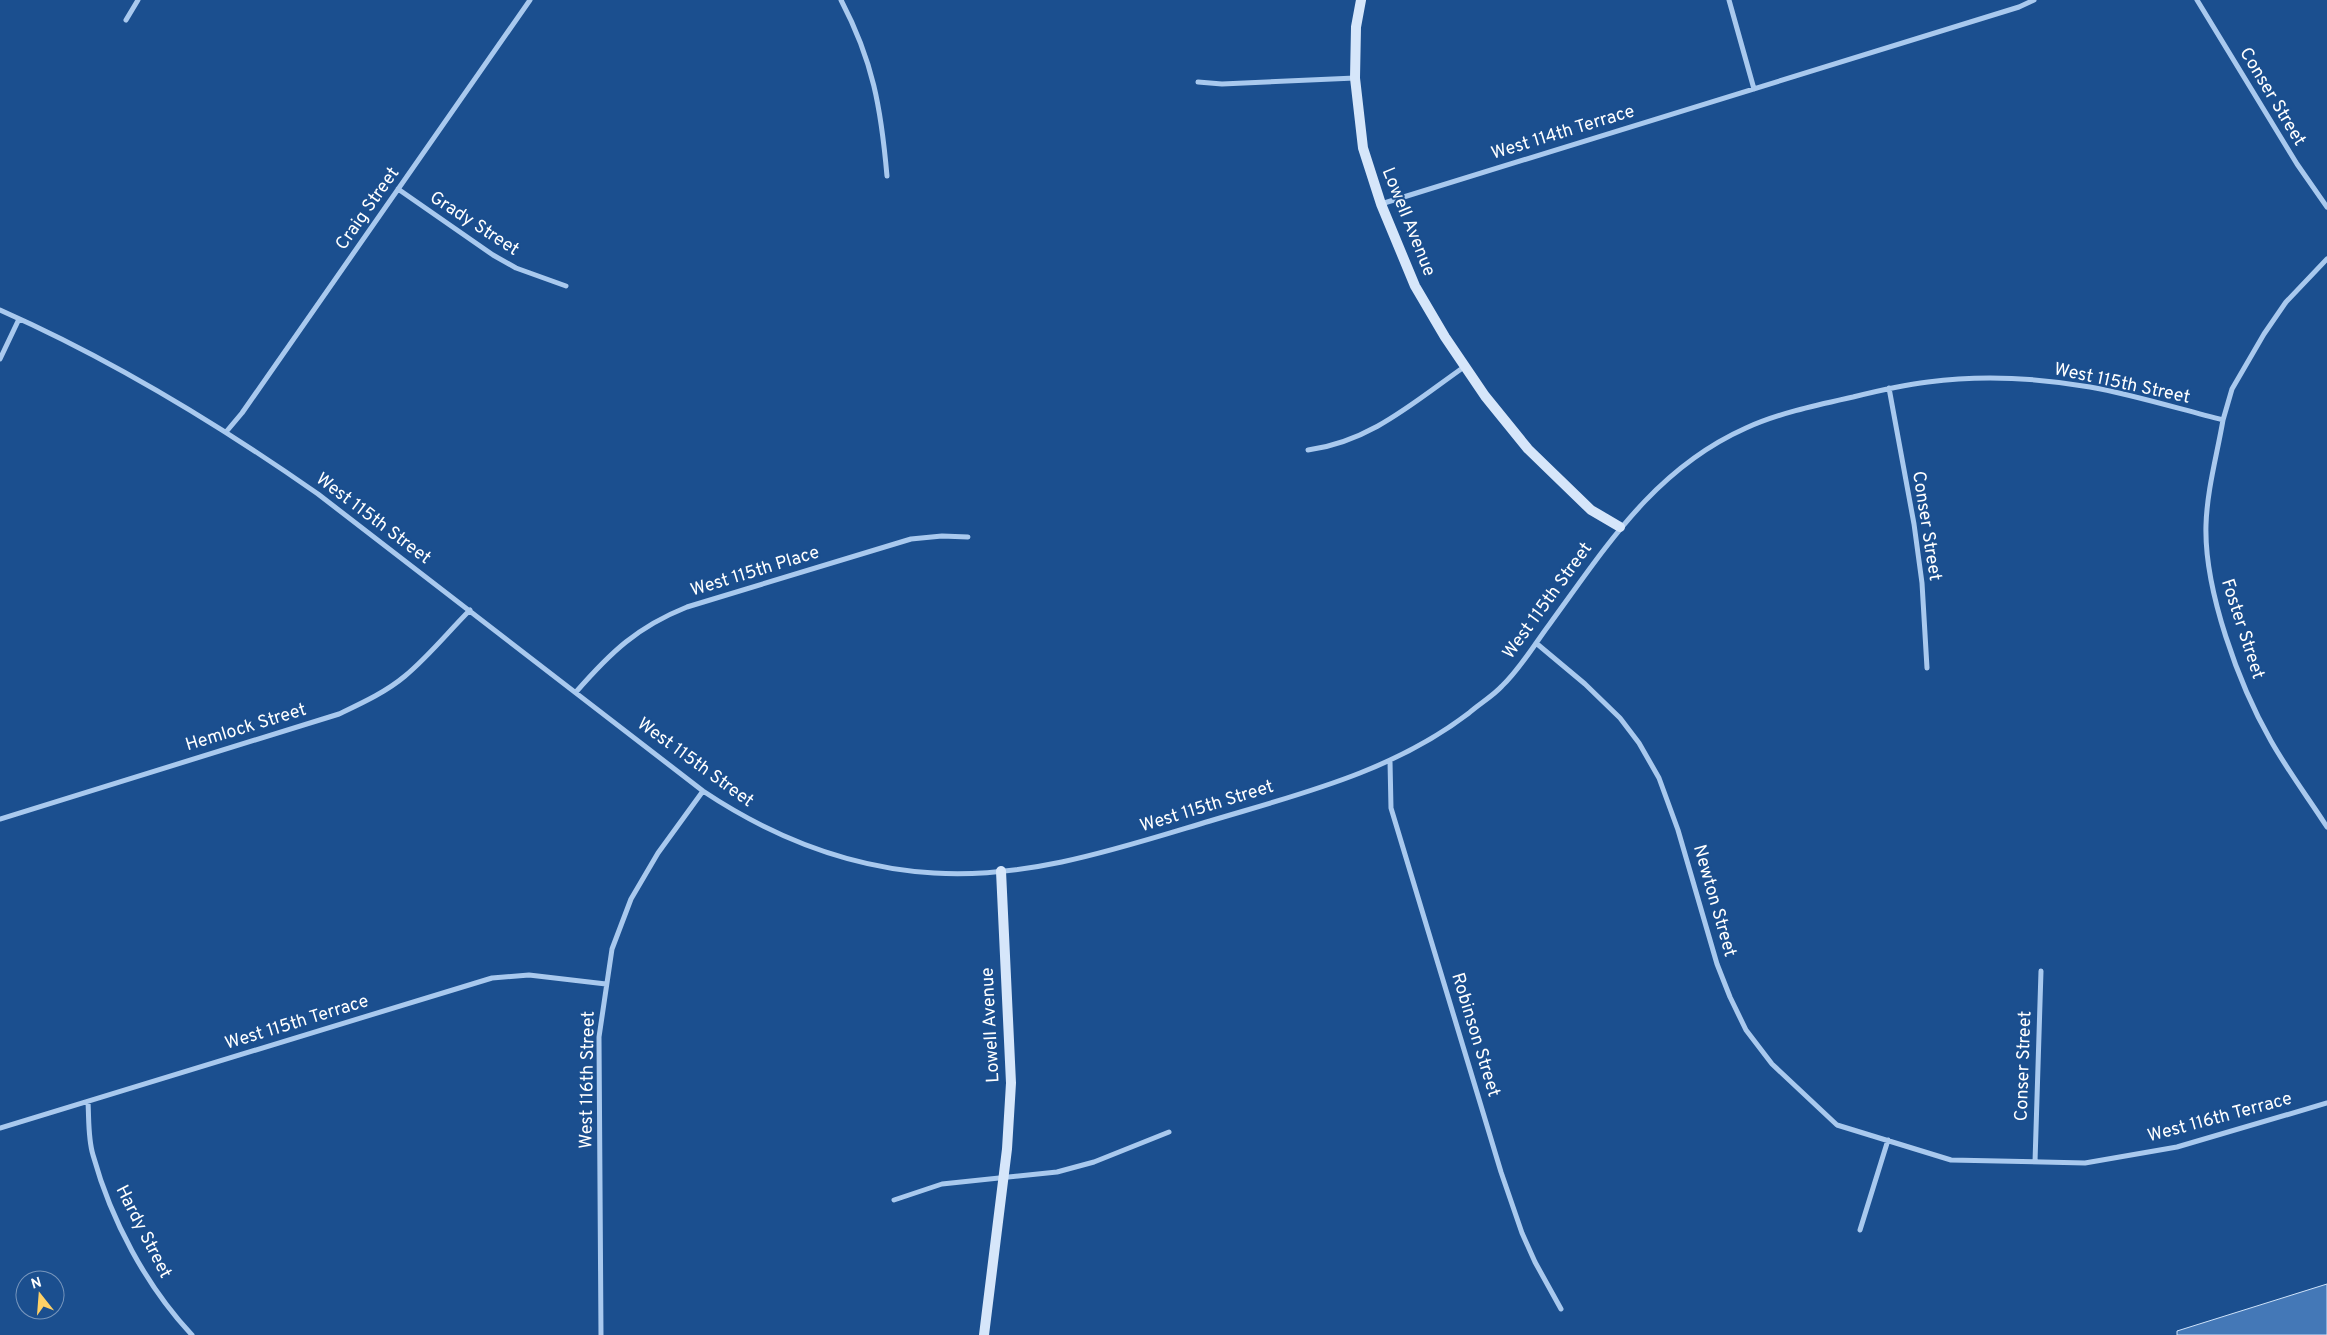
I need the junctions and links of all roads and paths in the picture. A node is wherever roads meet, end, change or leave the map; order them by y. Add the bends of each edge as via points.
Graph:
1 (138, 0) edge
2 (530, 0) edge
3 (841, 0) edge
4 (1361, 0) edge
5 (1729, 0) edge
6 (2034, 0) edge
7 (2197, 0) edge
8 (126, 20) dead end
9 (1355, 78) junction
10 (1198, 82) dead end
11 (1754, 89) junction
12 (887, 176) dead end
13 (398, 189) junction
14 (1380, 204) junction
15 (2327, 207) edge
16 (2327, 259) edge
17 (566, 286) dead end
18 (0, 310) edge
19 (19, 319) junction
20 (0, 360) edge
21 (1464, 367) junction
22 (1889, 388) junction
23 (2223, 420) junction
24 (226, 432) junction
25 (1308, 450) dead end
26 (1620, 527) junction
27 (968, 537) dead end
28 (470, 610) junction
29 (1536, 643) junction
30 (1927, 668) dead end
31 (576, 692) junction
32 (1390, 761) junction
33 (703, 791) junction
34 (0, 819) edge
35 (2327, 827) edge
36 (1001, 871) junction
37 (2041, 971) dead end
38 (606, 984) junction
39 (88, 1102) junction
40 (2327, 1103) edge
41 (0, 1128) edge
42 (1169, 1132) dead end
43 (1888, 1140) junction
44 (2035, 1162) junction
45 (1002, 1177) junction
46 (894, 1200) dead end
47 (1860, 1230) dead end
48 (1562, 1309) dead end
49 (192, 1335) edge
50 (601, 1335) edge
51 (984, 1335) edge

1 - 8 street
2 - 13 street, Craig Street
3 - 12 street via 871,69 882,119
4 - 9 street, Lowell Avenue via 1356,27
5 - 11 street
6 - 11 street, West 114th Terrace
7 - 15 street, Conser Street via 2297,164
9 - 10 street via 1222,84
9 - 14 street, Lowell Avenue via 1363,148
11 - 14 street, West 114th Terrace
13 - 17 street, Grady Street via 492,255 516,268
13 - 24 street, Craig Street
14 - 21 street, Lowell Avenue via 1415,286
16 - 23 street via 2286,302 2264,334 2232,389
18 - 19 street, West 115th Street
19 - 20 street
19 - 24 street, West 115th Street via 116,367
21 - 25 street via 1379,426 1330,447
21 - 26 street, Lowell Avenue via 1528,449 1555,477 1591,510
22 - 23 street, West 115th Street via 1967,379 2040,381 2093,388
22 - 26 street, West 115th Street via 1778,416 1719,441 1648,496
22 - 30 street, Conser Street via 1916,534
23 - 35 street, Foster Street via 2207,504 2206,527 2209,572 2216,604 2242,681 2271,740
24 - 28 street, West 115th Street via 318,494
26 - 29 street, West 115th Street
27 - 31 street, West 115th Place via 911,539 687,607 631,636
28 - 31 street, West 115th Street
28 - 34 street, Hemlock Street via 404,677 339,714
29 - 32 street, West 115th Street via 1502,687 1452,726
29 - 43 street, Newton Street via 1620,718 1659,778 1678,830 1717,964 1746,1030 1772,1064 1837,1125
31 - 33 street, West 115th Street
32 - 36 street, West 115th Street via 1338,782 1092,856 1042,867
32 - 48 street, Robinson Street via 1391,808 1501,1172 1525,1240
33 - 36 street, West 115th Street via 763,827 813,848 874,865 937,874
33 - 38 street, West 116th Street via 658,853 631,900 612,949
36 - 45 street, Lowell Avenue via 1011,1083
37 - 44 street, Conser Street
38 - 39 street, West 115th Terrace via 529,975 492,978
38 - 50 street, West 116th Street via 599,1036
39 - 41 street, West 115th Terrace
39 - 49 street, Hardy Street via 92,1153 114,1213 145,1274
40 - 44 street, West 116th Terrace via 2177,1147 2085,1163
42 - 45 street via 1094,1162 1057,1172
43 - 44 street, West 116th Terrace via 1951,1160
43 - 47 street
45 - 46 street via 942,1184
45 - 51 street, Lowell Avenue

